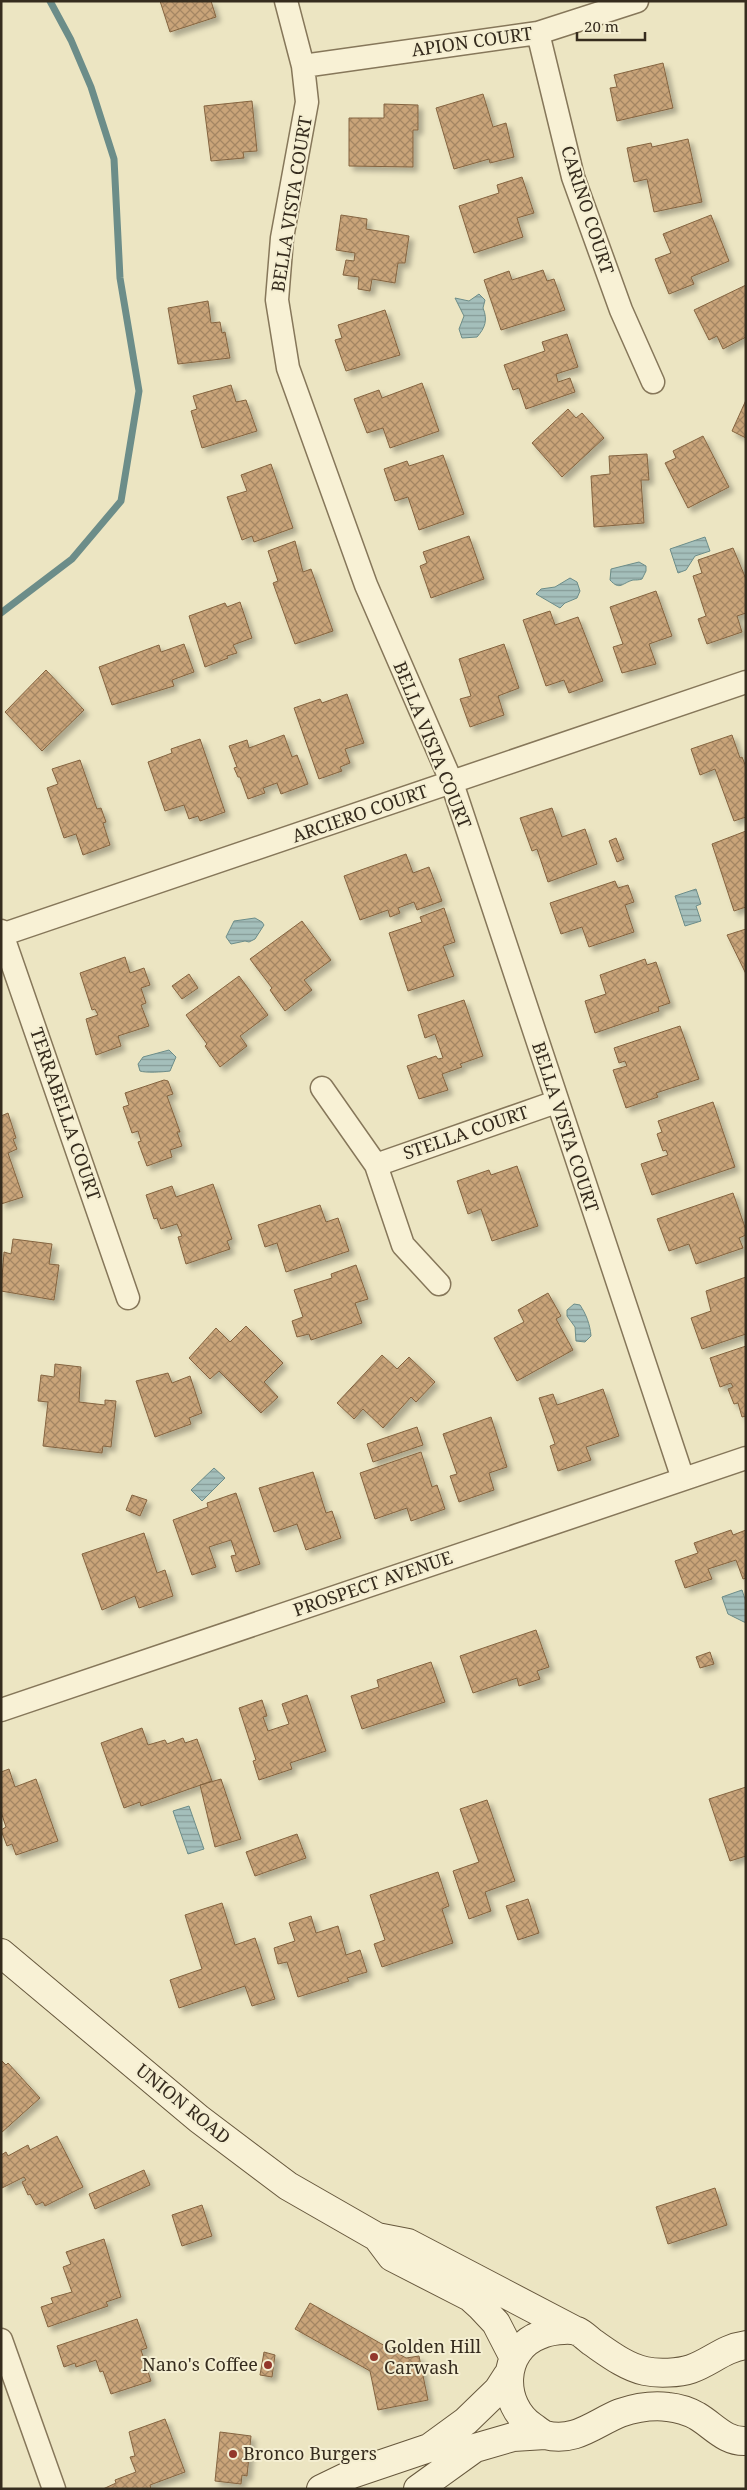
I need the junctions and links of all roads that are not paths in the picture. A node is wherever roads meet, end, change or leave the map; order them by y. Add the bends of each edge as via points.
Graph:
1 (286, 1) edge
2 (637, 1) edge
3 (538, 33) junction
4 (302, 66) junction
5 (653, 382) dead end
6 (746, 682) edge
7 (452, 783) junction
8 (2, 934) edge
9 (322, 1088) dead end
10 (556, 1102) junction
11 (376, 1165) junction
12 (439, 1284) dead end
13 (128, 1298) dead end
14 (746, 1458) edge
15 (683, 1479) junction
16 (1, 1710) edge
17 (1, 1953) edge
18 (377, 2237) junction
19 (576, 2331) junction
20 (1, 2340) edge
21 (746, 2345) edge
22 (511, 2367) junction
23 (544, 2435) junction
24 (742, 2444) edge
25 (54, 2489) edge
26 (322, 2489) edge
27 (418, 2489) edge

1 - 4 street, BELLA VISTA COURT
2 - 3 street, APION COURT
3 - 4 street, APION COURT
3 - 5 street, CARINO COURT via 573,177 621,310
4 - 7 street, BELLA VISTA COURT via 307,102 282,238 277,300 288,368 366,584
6 - 7 street, ARCIERO COURT
7 - 8 street, ARCIERO COURT
7 - 10 street, BELLA VISTA COURT
8 - 13 street, TERRABELLA COURT
9 - 11 street
10 - 11 street, STELLA COURT
10 - 15 street, BELLA VISTA COURT
11 - 12 street via 403,1245
14 - 15 street, PROSPECT AVENUE
15 - 16 street, PROSPECT AVENUE
17 - 18 main road, UNION ROAD via 206,2124 288,2186
18 - 19 main road, UNION ROAD via 408,2243
18 - 22 main road, UNION ROAD via 392,2257 470,2297 481,2307 496,2324
19 - 21 main road, UNION ROAD via 618,2359 646,2371 690,2369 733,2346
19 - 22 main road via 539,2335 527,2342
20 - 25 street
22 - 23 main road, UNION ROAD via 515,2410 525,2422
22 - 26 main road via 498,2390 466,2421 429,2448 352,2474
23 - 24 main road via 567,2437 636,2408 667,2407 697,2416 715,2431
23 - 27 main road via 513,2437 475,2448

